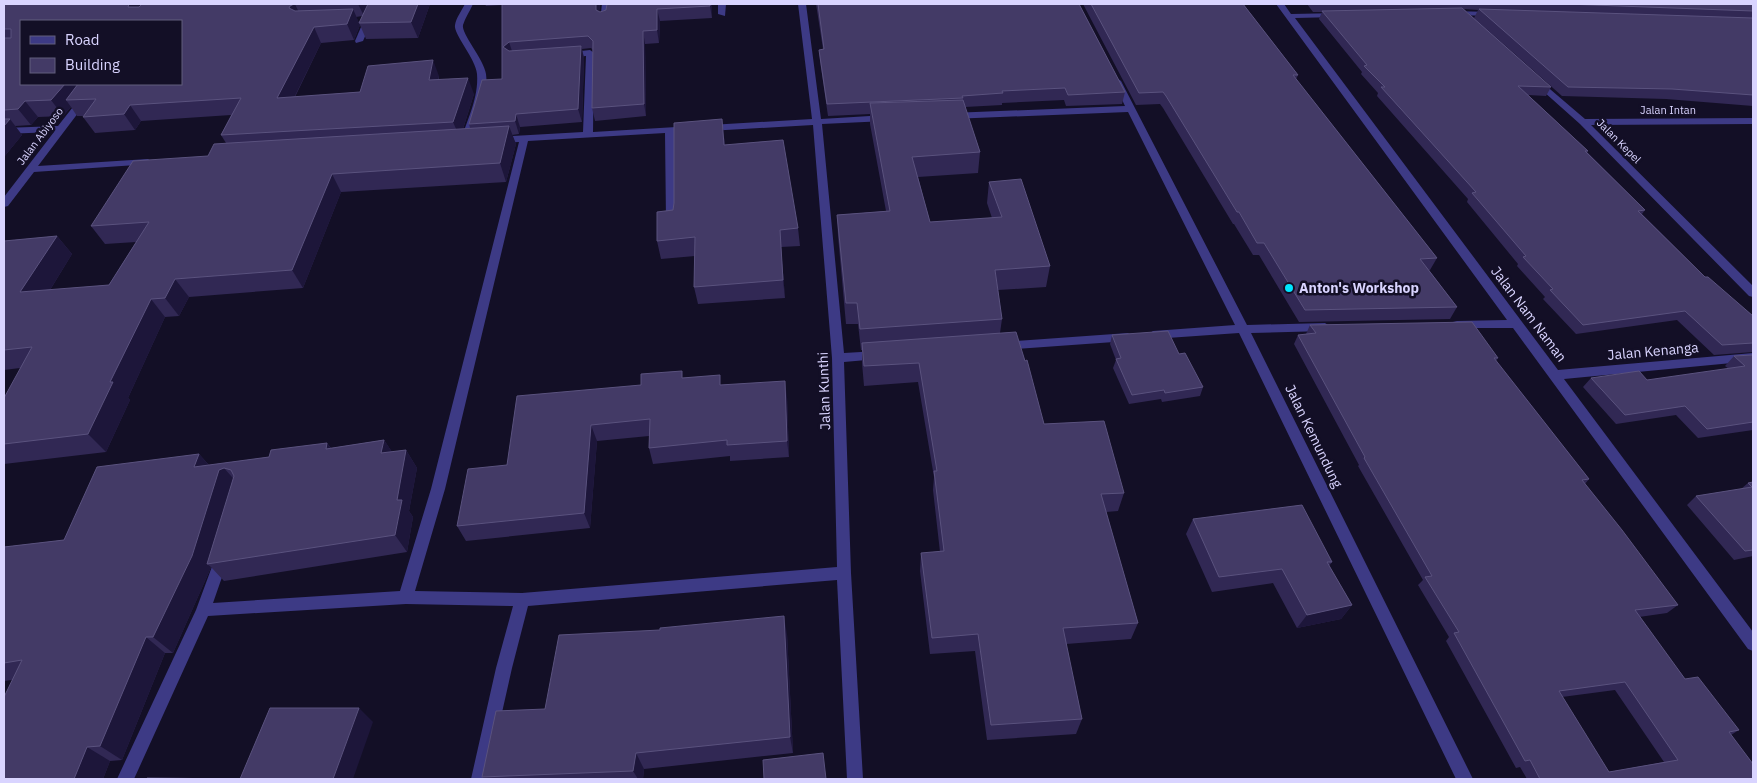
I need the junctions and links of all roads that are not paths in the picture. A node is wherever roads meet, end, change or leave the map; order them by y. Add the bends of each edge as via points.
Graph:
1 (375, 4) edge
2 (469, 4) edge
3 (606, 4) edge
4 (722, 4) edge
5 (802, 4) edge
6 (1280, 4) edge
7 (1442, 13) edge
8 (1462, 13) junction
9 (722, 14) dead end
10 (1500, 14) edge
11 (1347, 15) edge
12 (1290, 16) junction
13 (359, 20) edge
14 (368, 20) junction
15 (604, 22) edge
16 (1476, 26) edge
17 (359, 41) edge
18 (552, 56) edge
19 (1114, 74) edge
20 (1533, 77) edge
21 (94, 85) edge
22 (1131, 109) junction
23 (945, 116) edge
24 (896, 118) edge
25 (817, 121) junction
26 (1753, 121) edge
27 (1583, 122) junction
28 (61, 129) junction
29 (670, 130) junction
30 (4, 131) edge
31 (588, 135) junction
32 (524, 139) junction
33 (159, 161) edge
34 (30, 169) junction
35 (4, 204) edge
36 (671, 221) edge
37 (1753, 293) edge
38 (1517, 324) junction
39 (1448, 325) edge
40 (1340, 327) edge
41 (1242, 329) junction
42 (986, 348) edge
43 (888, 355) edge
44 (1753, 357) edge
45 (838, 358) junction
46 (1556, 375) junction
47 (225, 546) edge
48 (844, 573) junction
49 (406, 597) junction
50 (522, 600) junction
51 (203, 610) junction
52 (1748, 629) edge
53 (1753, 644) edge
54 (125, 779) edge
55 (479, 779) edge
56 (855, 779) edge
57 (1465, 779) edge

1 - 14 street
2 - 32 street via 459,26 478,61 482,77 470,142
3 - 15 street
4 - 9 street
5 - 25 street, Jalan Kunthi
6 - 12 street, Jalan Nam Naman
7 - 8 street
8 - 10 street
8 - 16 street
11 - 12 street
12 - 38 street, Jalan Nam Naman
13 - 14 street
14 - 17 street
18 - 31 street via 590,53
19 - 22 street, Jalan Kemundung
20 - 27 street, Jalan Kepel
21 - 28 street, Jalan Abiyoso
22 - 23 street
22 - 41 street, Jalan Kemundung
24 - 25 street
25 - 29 street
25 - 45 street, Jalan Kunthi
26 - 27 street, Jalan Intan
27 - 37 street, Jalan Kepel
28 - 30 street
28 - 34 street, Jalan Abiyoso
29 - 31 street
29 - 36 street
31 - 32 street
32 - 49 street via 438,489
33 - 34 street
34 - 35 street, Jalan Abiyoso
38 - 39 street
38 - 46 street, Jalan Nam Naman
40 - 41 street
41 - 42 street
41 - 57 street, Jalan Kemundung
43 - 45 street
44 - 46 street, Jalan Kenanga
45 - 48 street, Jalan Kunthi
46 - 52 street, Jalan Nam Naman
47 - 51 street
48 - 50 street
48 - 56 street, Jalan Kunthi
49 - 50 street
49 - 51 street
50 - 55 street
51 - 54 street
52 - 53 street, Jalan Nam Naman

